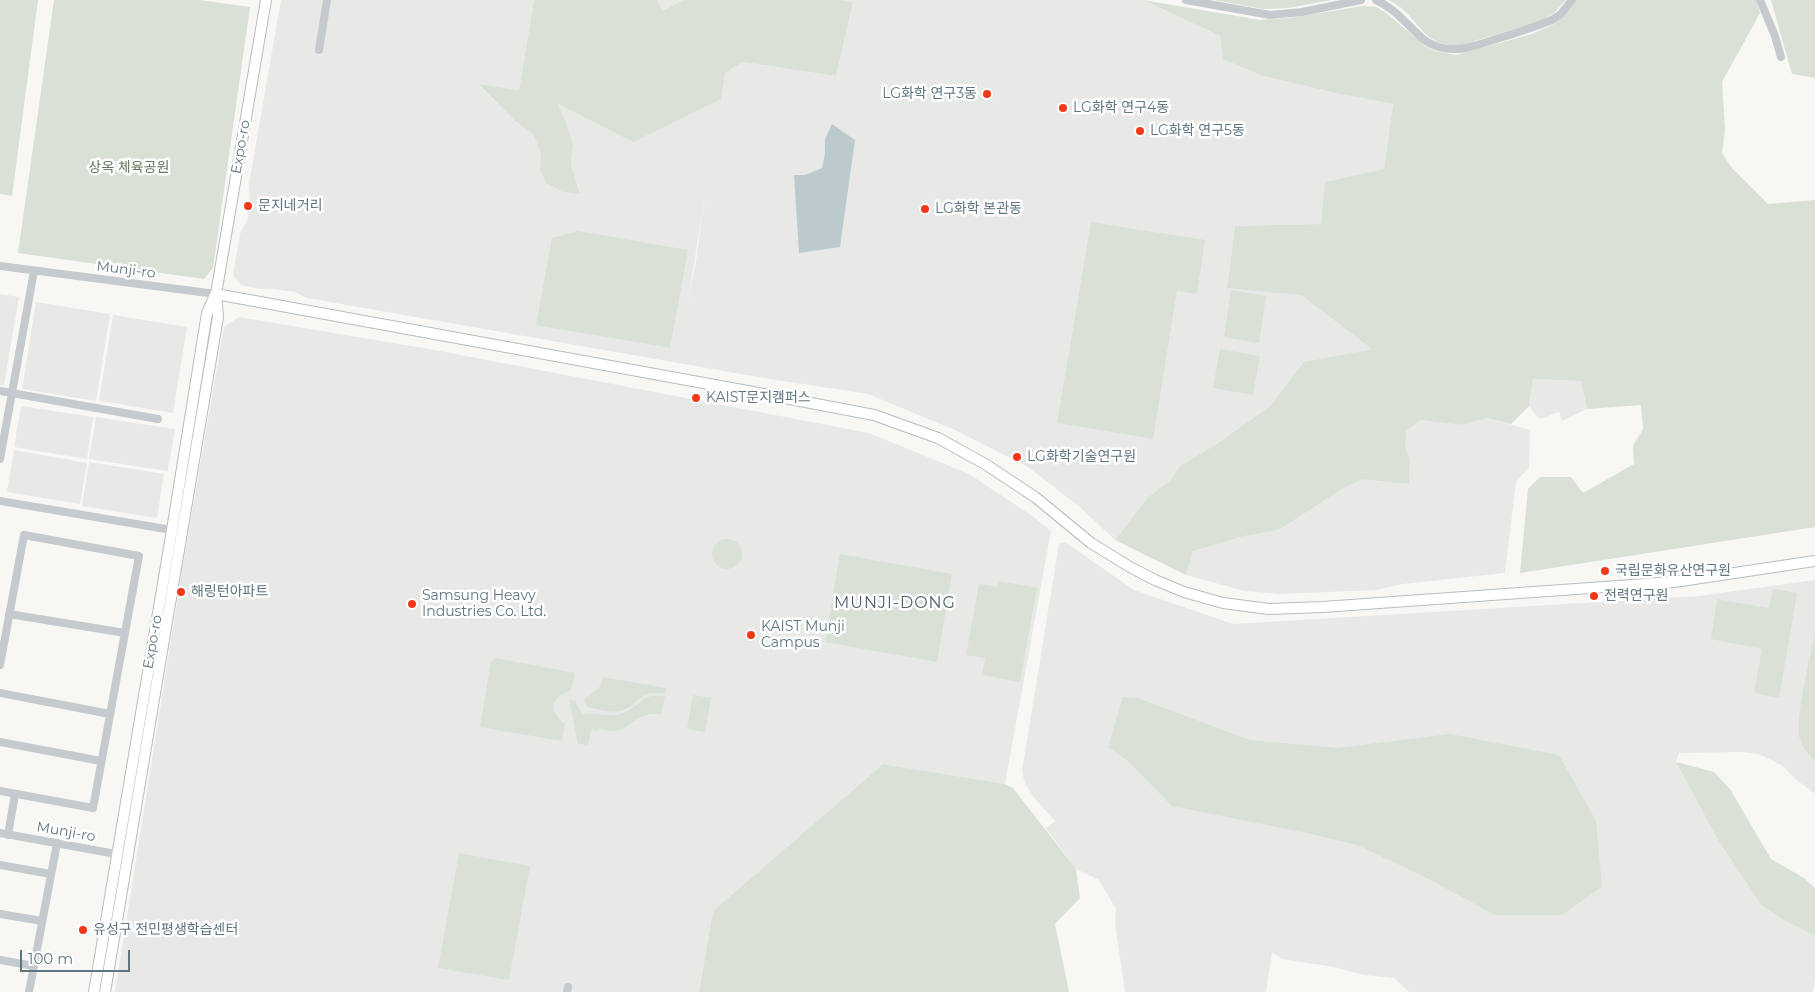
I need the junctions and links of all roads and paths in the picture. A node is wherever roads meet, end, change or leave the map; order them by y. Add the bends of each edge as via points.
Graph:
1 (266, 0) edge
2 (328, 0) edge
3 (1186, 0) edge
4 (1361, 0) edge
5 (1376, 0) edge
6 (1572, 0) edge
7 (1760, 0) edge
8 (319, 50) dead end
9 (1780, 57) dead end
10 (0, 266) edge
11 (34, 271) junction
12 (216, 294) junction
13 (0, 391) edge
14 (12, 393) junction
15 (158, 419) dead end
16 (0, 459) edge
17 (0, 501) edge
18 (172, 530) junction
19 (1815, 558) edge
20 (1815, 561) edge
21 (1784, 566) junction
22 (9, 614) junction
23 (125, 633) junction
24 (0, 665) edge
25 (0, 693) edge
26 (110, 714) junction
27 (0, 742) edge
28 (102, 761) junction
29 (0, 792) edge
30 (16, 794) junction
31 (4, 834) edge
32 (57, 843) junction
33 (122, 856) junction
34 (0, 866) edge
35 (51, 874) junction
36 (0, 914) edge
37 (42, 921) junction
38 (0, 960) edge
39 (34, 966) junction
40 (30, 992) edge
41 (94, 992) edge
42 (104, 992) edge

1 - 12 main road, Expo-ro
2 - 8 street
3 - 4 street via 1270,15
5 - 6 street via 1396,12 1432,45 1450,50 1487,42 1552,20
7 - 9 street
10 - 11 street, Munji-ro
11 - 12 street, Munji-ro
11 - 14 street
12 - 18 main road, Expo-ro via 207,313
12 - 21 main road via 874,415 938,438 985,464 1035,497 1091,543 1130,567 1184,592 1223,602 1269,609 1323,607 1674,582
12 - 33 main road, Expo-ro via 218,317
13 - 14 street
14 - 15 street
14 - 16 street
17 - 18 street
18 - 33 main road, Expo-ro
19 - 21 main road
20 - 21 main road
22 - 23 street
22 - 23 street via 24,535 139,556
22 - 24 street
23 - 26 street
25 - 26 street
26 - 28 street
27 - 28 street
28 - 30 street via 93,808
29 - 30 street
30 - 31 street
31 - 32 street, Munji-ro
32 - 33 street, Munji-ro
32 - 35 street
33 - 41 main road, Expo-ro
33 - 42 main road, Expo-ro
34 - 35 street
35 - 37 street
36 - 37 street
37 - 39 street
38 - 39 street
39 - 40 street

